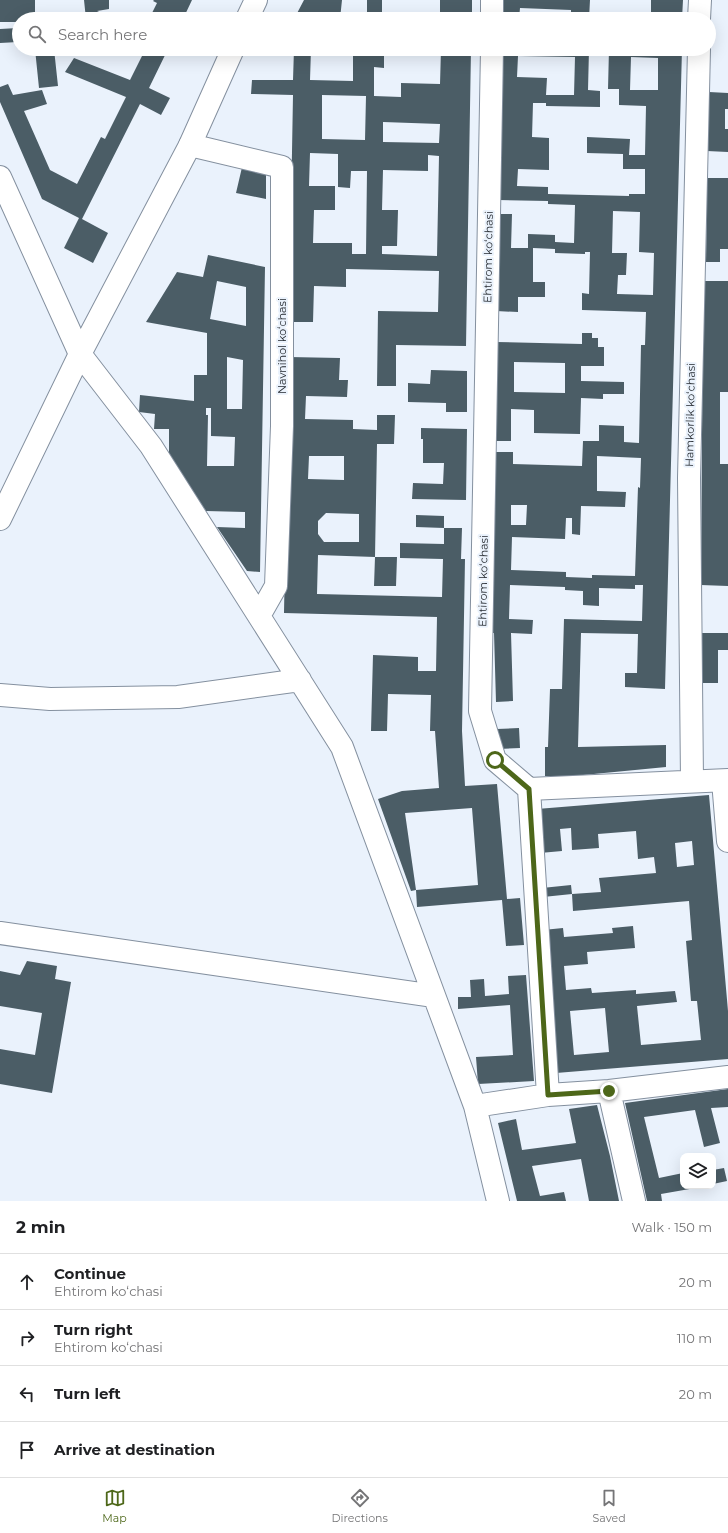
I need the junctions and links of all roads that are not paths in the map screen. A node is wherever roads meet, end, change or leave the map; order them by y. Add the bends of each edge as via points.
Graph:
1 (256, 0) edge
2 (492, 0) edge
3 (700, 0) edge
4 (250, 12) edge
5 (492, 12) edge
6 (699, 12) edge
7 (230, 56) edge
8 (492, 56) edge
9 (699, 56) edge
10 (190, 145) junction
11 (0, 177) edge
12 (80, 354) junction
13 (0, 519) edge
14 (259, 616) junction
15 (300, 680) junction
16 (0, 695) edge
17 (725, 780) edge
18 (692, 781) junction
19 (529, 789) junction
20 (728, 841) edge
21 (0, 933) edge
22 (434, 996) junction
23 (728, 1077) edge
24 (609, 1091) junction
25 (548, 1095) junction
26 (475, 1106) junction
27 (498, 1201) edge
28 (634, 1201) edge

1 - 4 street
2 - 5 street
3 - 6 street
7 - 10 street
8 - 19 street, Ehtirom koʻchasi via 480,711 495,760
9 - 18 street, Hamkorlik koʻchasi via 688,478
10 - 12 street
10 - 14 street, Navnihol koʻchasi via 282,167 282,426 276,586
11 - 12 street
12 - 13 street
12 - 14 street via 151,446
14 - 15 street
15 - 16 street via 178,697 50,699
15 - 22 street via 342,747
17 - 18 street
17 - 20 street
18 - 19 street
19 - 25 street
21 - 22 street
22 - 26 street
23 - 24 street
24 - 25 street
24 - 28 street
25 - 26 street
26 - 27 street

